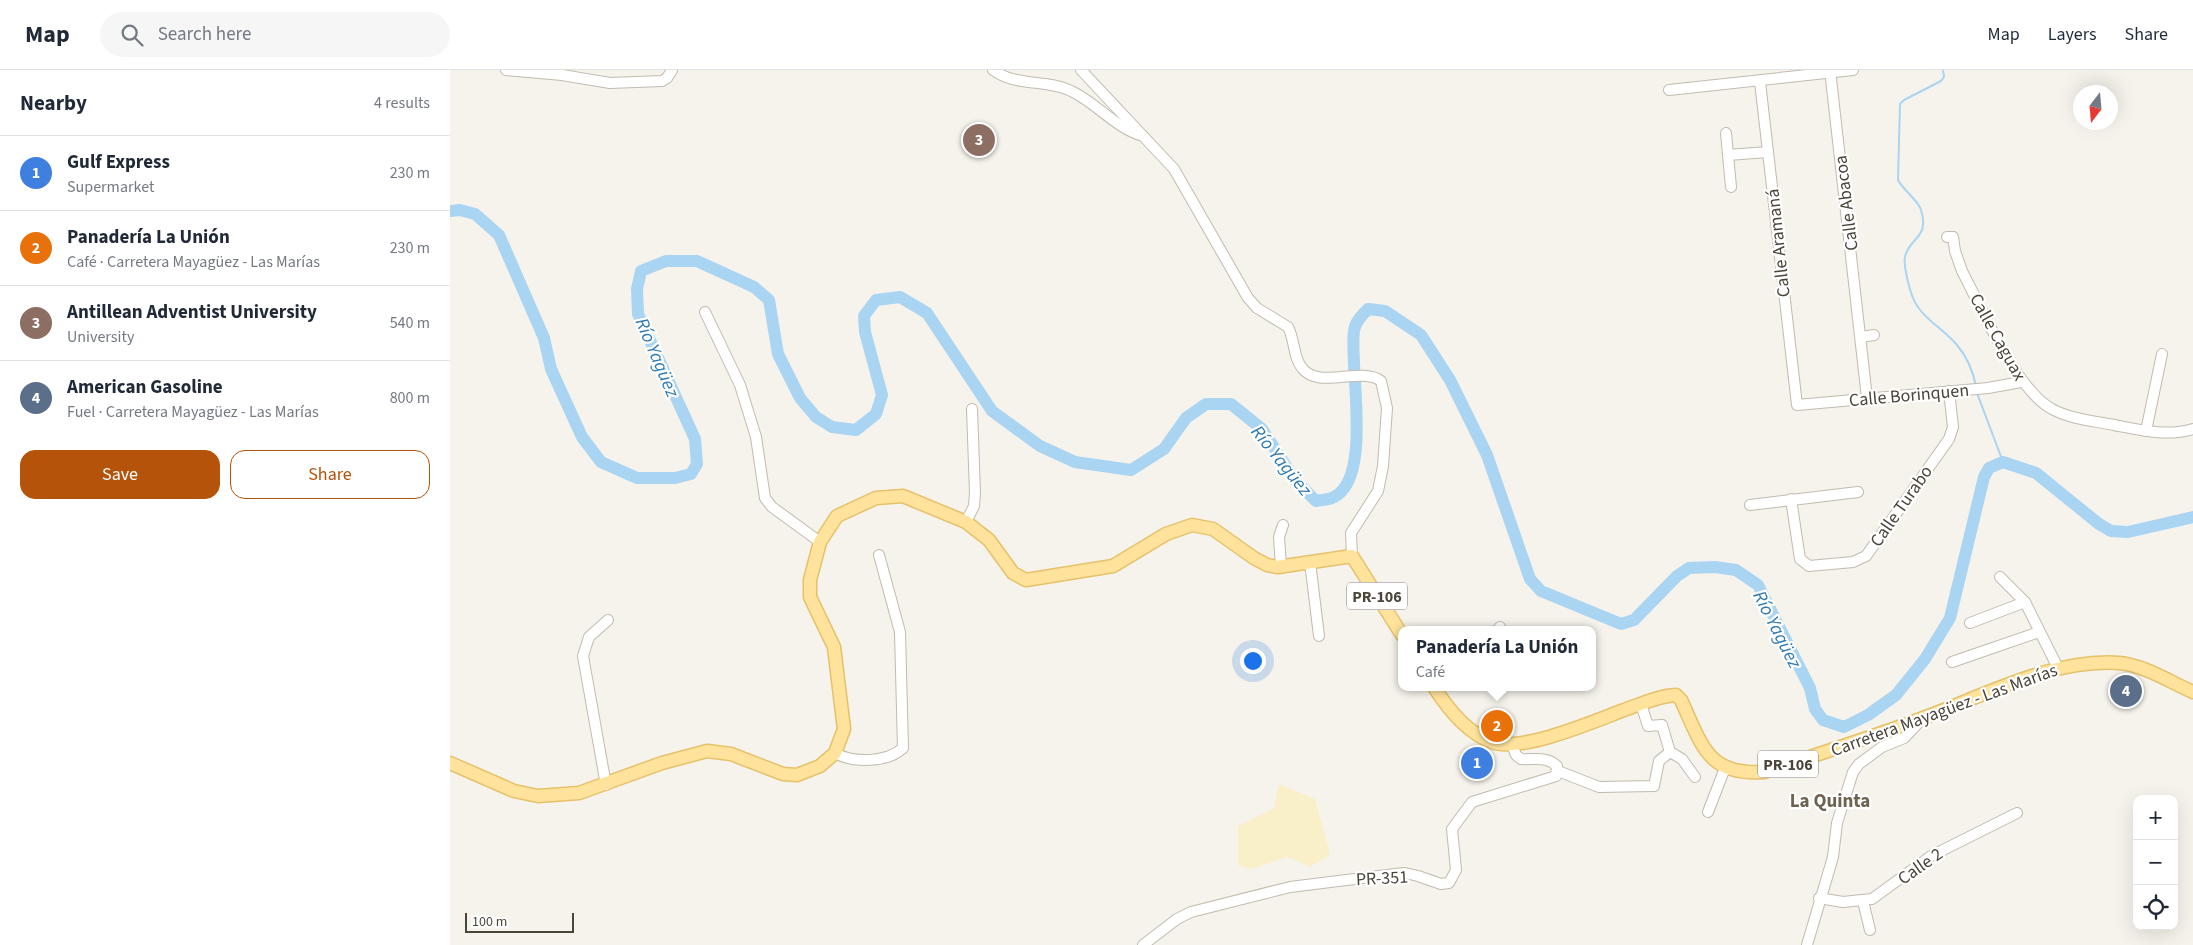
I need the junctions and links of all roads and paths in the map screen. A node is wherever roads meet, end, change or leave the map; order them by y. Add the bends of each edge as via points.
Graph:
1 (506, 70) edge
2 (672, 70) edge
3 (993, 70) edge
4 (1081, 70) edge
5 (1853, 70) edge
6 (1831, 71) edge
7 (1760, 82) junction
8 (1669, 90) dead end
9 (1726, 133) dead end
10 (1145, 136) junction
11 (1768, 152) junction
12 (1728, 155) junction
13 (1731, 187) dead end
14 (1947, 237) dead end
15 (705, 312) dead end
16 (1874, 335) dead end
17 (1861, 337) junction
18 (2162, 354) dead end
19 (2021, 382) junction
20 (1949, 392) junction
21 (1867, 398) junction
22 (1796, 405) joint
23 (972, 409) dead end
24 (2193, 429) edge
25 (2146, 431) junction
26 (1858, 492) dead end
27 (1791, 499) junction
28 (1750, 505) dead end
29 (966, 522) junction
30 (1283, 526) dead end
31 (820, 542) junction
32 (879, 554) dead end
33 (1352, 556) junction
34 (1310, 562) junction
35 (1282, 566) junction
36 (2000, 577) dead end
37 (2025, 602) junction
38 (608, 620) dead end
39 (1970, 623) dead end
40 (1398, 629) edge
41 (2040, 632) junction
42 (1319, 636) dead end
43 (1952, 662) dead end
44 (2058, 668) junction
45 (1439, 691) edge
46 (2193, 692) edge
47 (1641, 704) junction
48 (1922, 719) junction
49 (1512, 745) junction
50 (1670, 752) junction
51 (835, 753) junction
52 (450, 763) edge
53 (1725, 768) junction
54 (1558, 771) junction
55 (1695, 777) dead end
56 (606, 785) junction
57 (1708, 812) dead end
58 (2017, 813) dead end
59 (1819, 898) junction
60 (1863, 901) junction
61 (1870, 930) dead end
62 (1144, 945) edge
63 (1807, 945) edge

1 - 2 street via 620,84 662,80
3 - 10 street via 1010,78 1070,90 1129,132
4 - 10 street
5 - 6 street
6 - 7 street
6 - 17 street, Calle Abacoa
7 - 8 street
7 - 11 street, Calle Aramaná
9 - 12 street
10 - 33 street via 1174,169 1248,298 1257,308 1288,328 1303,370 1317,377 1369,375 1381,381 1387,408 1378,491 1351,533
11 - 12 street
11 - 22 street, Calle Aramaná
12 - 13 street
14 - 19 street, Calle Caguax via 1953,237 1962,271
15 - 31 street via 740,386 756,437 765,498 772,507
16 - 17 street
17 - 21 street, Calle Abacoa
18 - 25 street
19 - 20 street, Calle Borinquen
19 - 25 street, Calle Caguax via 2052,410
20 - 21 street, Calle Borinquen
20 - 27 street, Calle Turabo via 1953,427 1948,439 1866,556 1853,562 1808,566 1800,559
21 - 22 street, Calle Borinquen
23 - 29 street via 975,493 974,506
24 - 25 street, Calle Caguax via 2174,433
26 - 27 street
27 - 28 street
29 - 31 main road, PR-106 via 903,496 876,498 837,516
29 - 35 main road, PR-106 via 989,540 1013,573 1026,580 1113,566 1166,534 1192,525 1213,529 1267,565
30 - 35 street via 1279,537
31 - 51 main road, PR-106 via 810,580 810,597 834,646 844,729
32 - 51 street via 900,632 903,748 895,756 862,760 846,759
33 - 34 main road, PR-106
33 - 40 main road, PR-106
34 - 35 main road, PR-106
34 - 42 street
36 - 37 street
37 - 39 street
37 - 41 street
38 - 56 street via 589,638 583,656
41 - 43 street
41 - 44 street
44 - 46 main road, Carretera Mayagüez - Las Marías / PR-106 via 2095,662 2134,665
44 - 48 main road, Carretera Mayagüez - Las Marías / PR-106
45 - 49 main road, Carretera Mayagüez - Las Marías / PR-106 via 1460,721 1477,735 1494,743
47 - 49 main road, Carretera Mayagüez - Las Marías / PR-106 via 1578,727
47 - 50 street via 1648,726 1662,725
47 - 53 main road, Carretera Mayagüez - Las Marías / PR-106 via 1676,695 1706,754
48 - 53 main road, Carretera Mayagüez - Las Marías / PR-106 via 1765,772 1745,773
48 - 59 street via 1904,738 1882,747 1853,772 1837,823 1833,857
49 - 54 street via 1521,759 1548,760 1557,766
50 - 54 street via 1659,761 1654,786 1599,787
50 - 55 street via 1682,759
51 - 56 main road via 820,766 797,775 783,774 731,754 707,751 662,762
52 - 56 main road via 514,791 538,796 579,793
53 - 57 street
54 - 62 street, PR-351 / PR-351 via 1550,779 1472,802 1452,829 1456,870 1449,883 1441,884 1405,873 1290,887 1191,912
58 - 60 street, Calle 2 via 1931,856 1882,893
59 - 60 street, Calle 2
59 - 63 street
60 - 61 street

